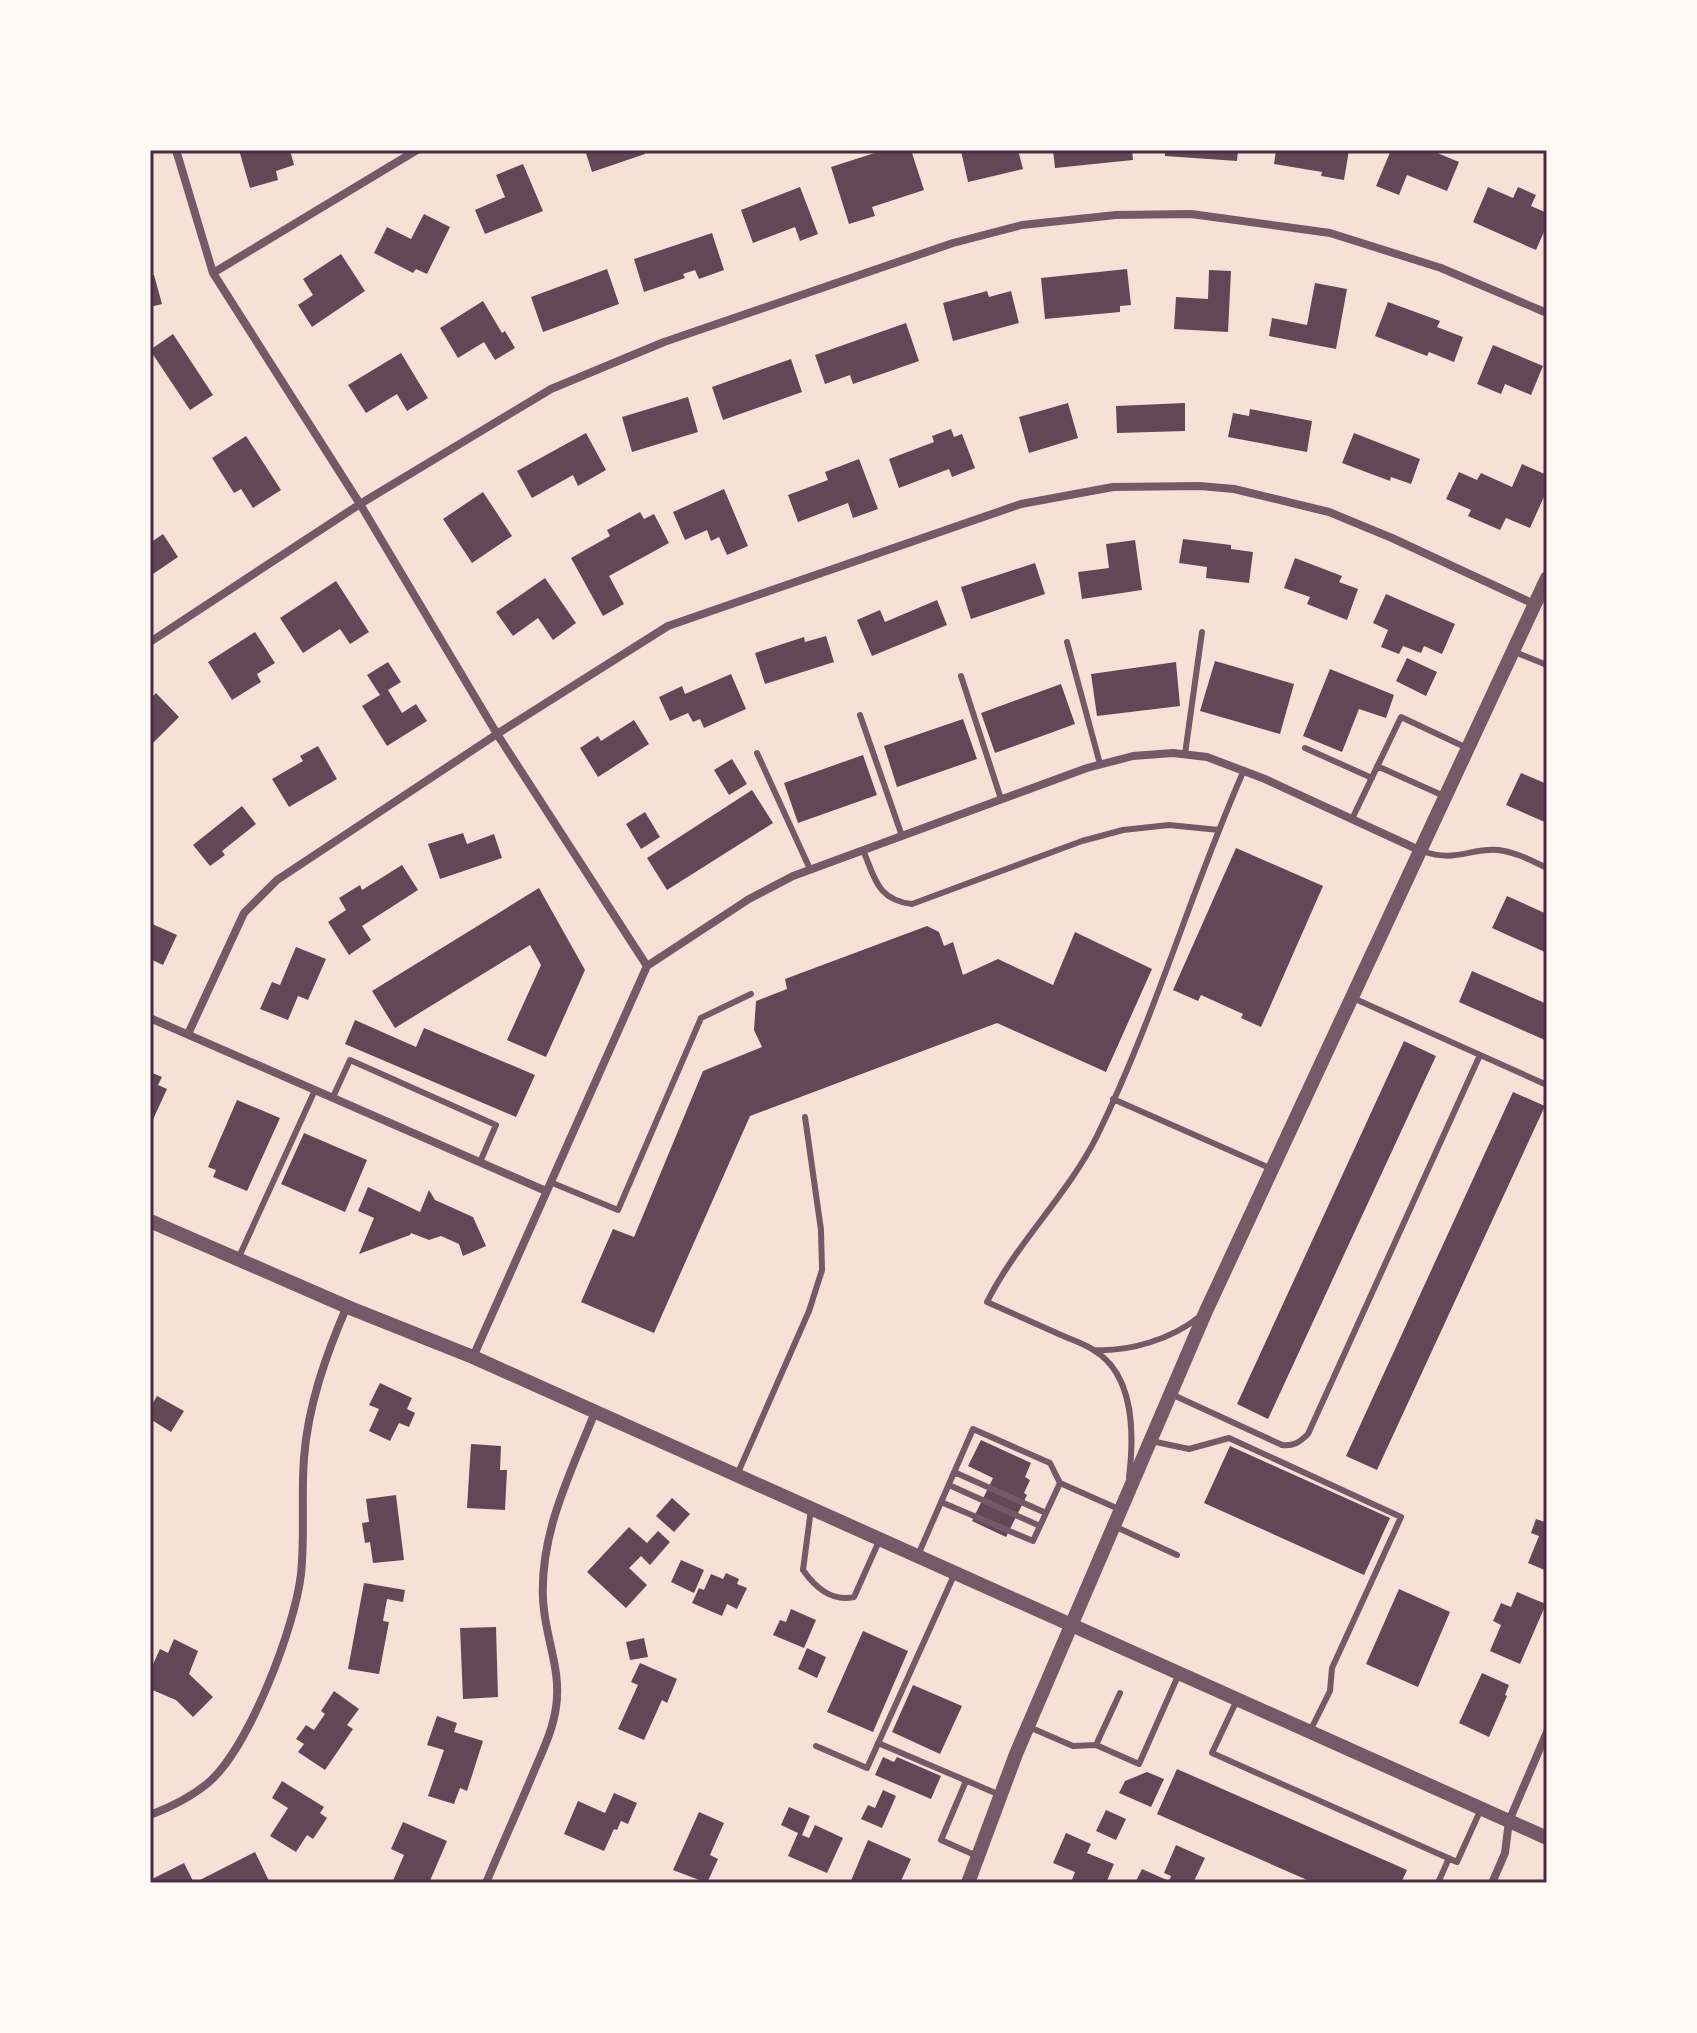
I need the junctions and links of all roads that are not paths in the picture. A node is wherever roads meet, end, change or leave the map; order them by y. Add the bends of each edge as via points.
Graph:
1 (176, 150) edge
2 (417, 150) edge
3 (213, 273) junction
4 (1547, 313) edge
5 (360, 504) junction
6 (1547, 578) edge
7 (1534, 604) junction
8 (1202, 632) dead end
9 (150, 642) edge
10 (1067, 642) dead end
11 (1512, 651) junction
12 (1547, 665) edge
13 (961, 676) dead end
14 (860, 715) dead end
15 (497, 734) junction
16 (1305, 748) dead end
17 (1467, 748) junction
18 (757, 753) dead end
19 (1185, 754) junction
20 (1100, 764) junction
21 (1377, 766) junction
22 (1244, 770) junction
23 (1372, 778) junction
24 (1444, 796) junction
25 (1001, 799) junction
26 (1352, 819) junction
27 (1219, 830) junction
28 (902, 836) junction
29 (863, 850) junction
30 (1419, 850) junction
31 (1547, 868) edge
32 (810, 869) junction
33 (647, 966) junction
34 (751, 994) dead end
35 (1351, 997) junction
36 (150, 1018) edge
37 (188, 1034) junction
38 (1480, 1055) junction
39 (1547, 1085) edge
40 (315, 1090) junction
41 (333, 1097) junction
42 (1113, 1099) junction
43 (805, 1117) dead end
44 (480, 1162) junction
45 (1272, 1169) junction
46 (548, 1187) junction
47 (150, 1221) edge
48 (238, 1259) junction
49 (347, 1306) junction
50 (1206, 1311) junction
51 (1094, 1350) junction
52 (473, 1357) junction
53 (1171, 1394) junction
54 (595, 1412) junction
55 (1151, 1441) junction
56 (954, 1472) junction
57 (737, 1475) junction
58 (1060, 1483) junction
59 (949, 1485) junction
60 (941, 1502) junction
61 (1123, 1505) junction
62 (812, 1508) junction
63 (1046, 1513) junction
64 (1040, 1526) junction
65 (1114, 1526) junction
66 (880, 1539) junction
67 (918, 1555) junction
68 (1177, 1555) dead end
69 (955, 1572) junction
70 (1073, 1625) junction
71 (1180, 1672) junction
72 (1120, 1693) dead end
73 (1237, 1698) junction
74 (1029, 1727) junction
75 (1310, 1731) junction
76 (1547, 1732) edge
77 (878, 1743) junction
78 (1096, 1745) junction
79 (816, 1746) dead end
80 (966, 1781) junction
81 (1000, 1795) junction
82 (1481, 1809) junction
83 (150, 1815) edge
84 (1509, 1821) junction
85 (1547, 1838) edge
86 (977, 1856) junction
87 (1449, 1858) junction
88 (486, 1883) edge
89 (968, 1883) edge
90 (1438, 1883) edge
91 (1492, 1883) edge

1 - 3 street
2 - 3 street
3 - 5 street
4 - 5 street via 1441,268 1330,233 1191,214 1022,225 953,243 664,342 551,389
5 - 9 street
5 - 15 street
6 - 7 street
7 - 11 street
7 - 15 street via 1392,538 1289,500 1200,486 1113,487 1021,504 668,626
8 - 19 lane
10 - 20 lane
11 - 12 lane
11 - 17 street
13 - 25 lane
14 - 28 lane
15 - 33 street
15 - 37 street via 277,880 244,913
16 - 23 lane
17 - 21 lane via 1401,717
17 - 24 street
18 - 32 lane
19 - 20 street via 1133,756
19 - 22 street
20 - 25 street
21 - 23 lane
21 - 24 lane
22 - 26 street
22 - 27 lane
23 - 26 lane
24 - 30 street
25 - 28 street
26 - 30 street
27 - 29 lane via 1169,825 1123,830 912,904 889,899 880,890
27 - 42 lane
28 - 29 street
29 - 32 street
30 - 31 lane via 1445,857 1497,850
30 - 35 street
32 - 33 street via 749,899
33 - 46 street
34 - 46 lane via 701,1018 618,1210
35 - 38 lane
35 - 45 street
36 - 37 street
37 - 40 street
38 - 39 lane
38 - 53 lane via 1308,1434 1292,1446 1282,1445
40 - 41 street
40 - 48 lane
41 - 44 street
41 - 44 lane via 350,1060 496,1125
42 - 45 lane
42 - 51 lane via 1083,1164 1006,1266 987,1302
43 - 57 lane via 822,1270 815,1298
44 - 46 street
45 - 50 street
46 - 52 street
47 - 48 street
48 - 49 street
49 - 52 street
49 - 83 street via 309,1424 302,1569 289,1633 228,1761 189,1797
50 - 51 lane via 1149,1342
50 - 53 street
51 - 61 lane via 1116,1375 1130,1413 1132,1440
52 - 54 street
53 - 55 street
54 - 57 street
54 - 88 street via 554,1517 543,1567 556,1712
55 - 61 street
55 - 75 lane via 1189,1449 1229,1438 1401,1517 1332,1668 1330,1691
56 - 58 lane via 973,1429 1050,1463
56 - 59 lane
56 - 63 lane
57 - 62 street
58 - 61 lane
58 - 63 lane
59 - 60 lane
59 - 64 lane
60 - 64 lane via 1033,1541
60 - 67 lane
61 - 65 street
62 - 66 street
62 - 66 lane via 803,1570 816,1589 843,1599 854,1597
63 - 64 lane
65 - 68 lane
65 - 70 street
66 - 67 street
67 - 69 street
69 - 70 street
69 - 77 lane
70 - 71 street
70 - 74 street
71 - 73 street
71 - 78 lane via 1139,1764
72 - 78 lane
73 - 75 street
73 - 87 lane via 1212,1753
74 - 78 lane via 1073,1746
74 - 81 street
75 - 82 street
76 - 84 street
77 - 79 lane via 867,1768
77 - 80 lane
80 - 81 lane
80 - 86 lane via 941,1840
81 - 86 street
82 - 84 street
82 - 87 lane via 1457,1862
84 - 85 street
84 - 91 street via 1505,1853
86 - 89 street
87 - 90 lane

